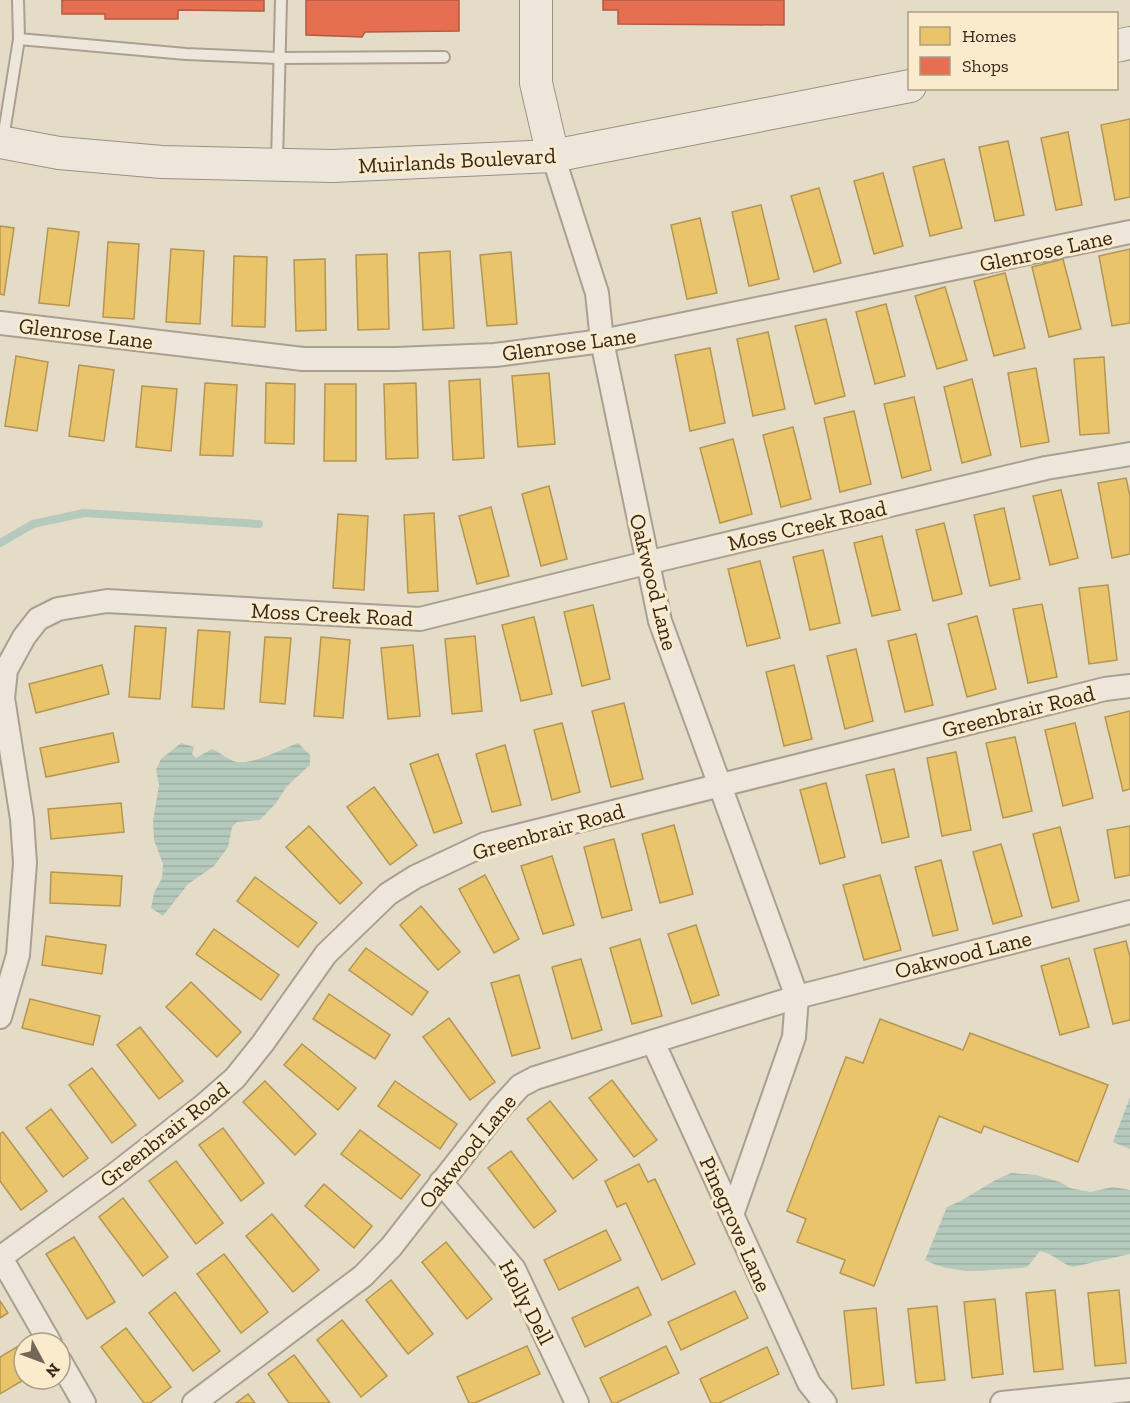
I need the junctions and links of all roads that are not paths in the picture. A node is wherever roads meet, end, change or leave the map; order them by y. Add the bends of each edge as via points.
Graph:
1 (18, 0) edge
2 (281, 0) edge
3 (536, 0) edge
4 (19, 39) junction
5 (444, 57) dead end
6 (279, 58) junction
7 (908, 86) edge
8 (1, 142) edge
9 (552, 156) junction
10 (276, 165) junction
11 (1130, 232) edge
12 (0, 323) edge
13 (602, 341) junction
14 (1130, 454) edge
15 (646, 563) junction
16 (1130, 686) edge
17 (719, 785) junction
18 (1130, 912) edge
19 (797, 996) junction
20 (0, 1017) edge
21 (653, 1042) junction
22 (441, 1182) junction
23 (732, 1215) junction
24 (0, 1256) edge
25 (43, 1331) edge
26 (72, 1382) edge
27 (1130, 1390) edge
28 (84, 1403) edge
29 (194, 1403) edge
30 (577, 1403) edge
31 (825, 1403) edge
32 (1002, 1403) edge

1 - 4 lane
2 - 6 lane
3 - 9 main road via 536,83
4 - 6 lane
4 - 8 lane
5 - 6 lane
6 - 10 lane
7 - 9 main road, Muirlands Boulevard
8 - 10 main road, Muirlands Boulevard via 59,153 162,162
9 - 10 main road, Muirlands Boulevard
9 - 13 street, Oakwood Lane via 597,293
11 - 13 street, Glenrose Lane
12 - 13 street, Glenrose Lane via 303,359 495,355
13 - 15 street, Oakwood Lane
14 - 15 street, Moss Creek Road via 1046,468
15 - 17 street, Oakwood Lane via 660,621
15 - 20 street, Moss Creek Road via 420,619 107,601 58,609 38,619 6,670 3,698 25,862 18,955
16 - 17 street, Greenbrair Road
17 - 19 street, Oakwood Lane
17 - 24 street, Greenbrair Road via 485,844 388,894 326,954 235,1078 158,1141
18 - 19 street, Oakwood Lane
19 - 21 street, Oakwood Lane
19 - 23 street via 794,1037
21 - 22 street, Oakwood Lane via 520,1086
21 - 23 street, Pinegrove Lane
22 - 29 street, Oakwood Lane via 391,1247 363,1276
22 - 30 street, Holly Dell via 514,1269
23 - 31 street, Pinegrove Lane via 808,1383
24 - 25 street
26 - 28 street
27 - 32 street

